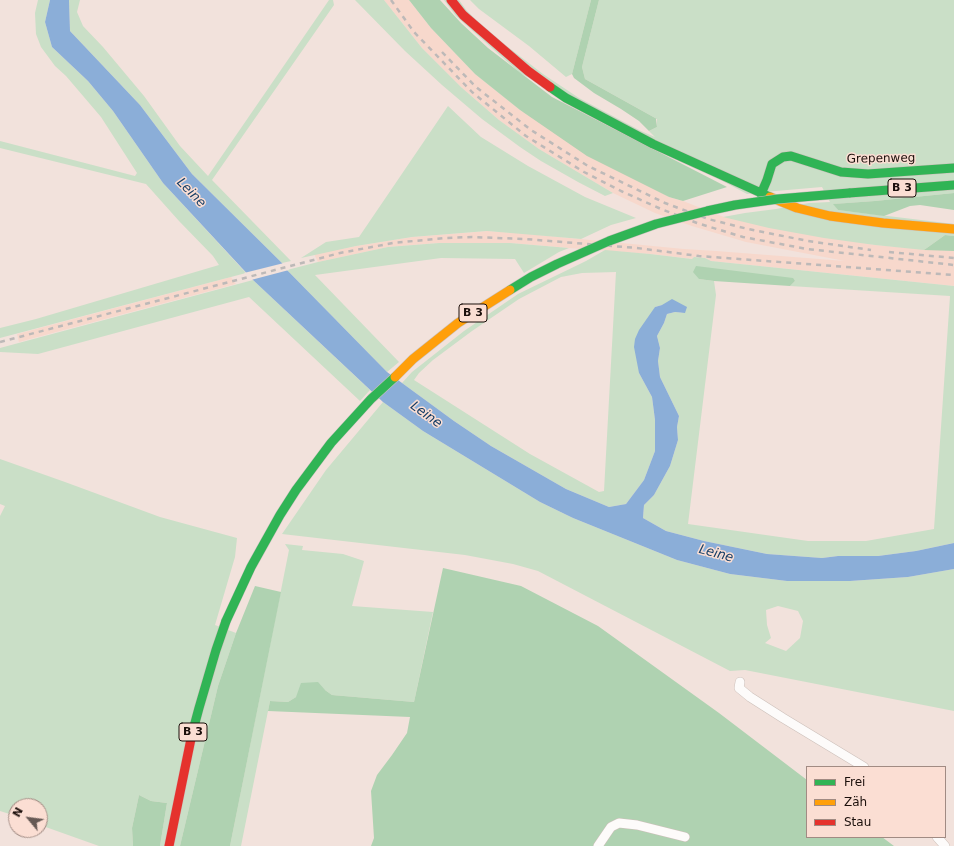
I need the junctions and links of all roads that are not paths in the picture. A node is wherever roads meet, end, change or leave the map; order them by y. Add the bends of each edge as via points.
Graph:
1 (451, 0) edge
2 (954, 168) edge
3 (954, 184) edge
4 (761, 194) junction
5 (954, 229) edge
6 (740, 682) dead end
7 (862, 766) edge
8 (685, 837) dead end
9 (938, 838) edge
10 (169, 846) edge
11 (598, 846) edge
12 (945, 846) edge

1 - 4 main road via 463,15 528,71 566,98 653,144
2 - 4 main road, Grepenweg via 868,174 841,172 791,156 783,157 772,164
3 - 10 main road, B 3, bridge via 778,199 735,205 656,224 609,241 525,281 476,311 413,359 371,398 331,443 300,484 251,567 226,621 216,650 192,736
4 - 5 main road via 797,208 830,216
6 - 7 street via 739,688 750,697
8 - 11 street via 619,823 611,827
9 - 12 street

